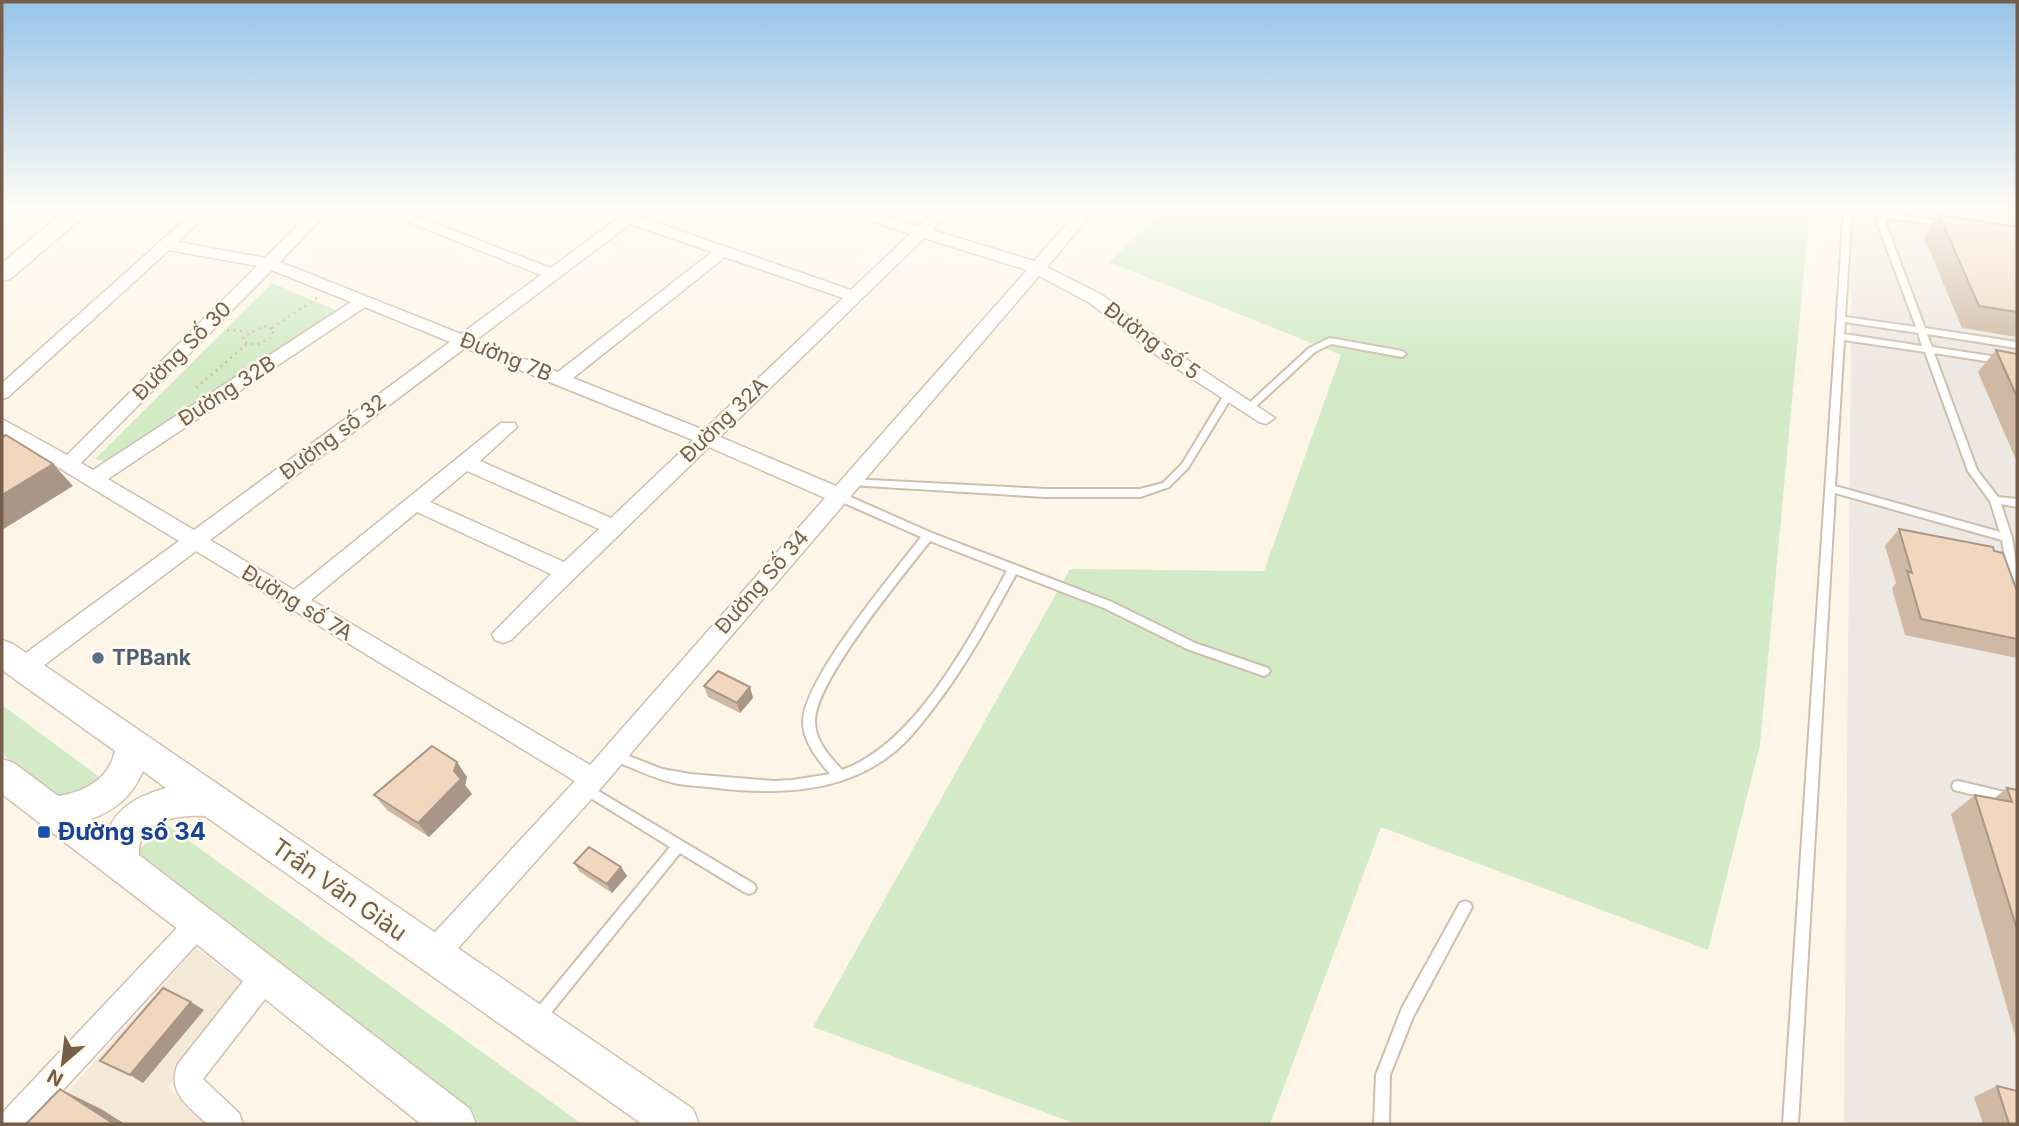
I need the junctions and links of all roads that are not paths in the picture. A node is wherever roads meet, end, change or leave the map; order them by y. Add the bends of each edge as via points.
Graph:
1 (20, 260) edge
2 (150, 260) edge
3 (249, 260) edge
4 (272, 260) edge
5 (515, 260) edge
6 (573, 260) edge
7 (712, 260) edge
8 (748, 260) edge
9 (892, 260) edge
10 (1011, 260) edge
11 (1042, 260) edge
12 (1846, 260) edge
13 (1895, 260) edge
14 (269, 263) junction
15 (1035, 267) junction
16 (2, 274) edge
17 (553, 274) junction
18 (854, 296) junction
19 (363, 301) junction
20 (1844, 318) junction
21 (1920, 328) junction
22 (1843, 337) junction
23 (464, 340) junction
24 (2017, 345) edge
25 (1928, 348) junction
26 (1402, 354) dead end
27 (2017, 363) edge
28 (560, 379) junction
29 (2, 393) edge
30 (1228, 396) junction
31 (1249, 408) junction
32 (1266, 418) dead end
33 (2, 425) edge
34 (508, 427) dead end
35 (706, 438) junction
36 (465, 462) junction
37 (69, 464) junction
38 (92, 480) junction
39 (842, 489) junction
40 (1833, 489) junction
41 (1996, 500) junction
42 (415, 503) junction
43 (2017, 503) edge
44 (613, 527) junction
45 (928, 536) junction
46 (193, 541) junction
47 (2011, 544) edge
48 (1013, 570) junction
49 (566, 572) junction
50 (295, 601) junction
51 (2017, 603) edge
52 (503, 634) dead end
53 (12, 660) edge
54 (1264, 671) dead end
55 (132, 746) junction
56 (614, 755) junction
57 (2, 774) edge
58 (840, 777) junction
59 (589, 784) junction
60 (1958, 786) dead end
61 (209, 800) junction
62 (2017, 800) edge
63 (54, 813) junction
64 (678, 845) junction
65 (125, 867) junction
66 (749, 888) dead end
67 (1465, 907) dead end
68 (199, 923) junction
69 (433, 955) junction
70 (266, 975) junction
71 (535, 1021) junction
72 (10, 1116) edge
73 (228, 1124) edge
74 (455, 1124) edge
75 (678, 1124) edge
76 (1381, 1124) edge
77 (1790, 1124) edge

1 - 16 main road
2 - 29 street
3 - 14 street, Đường 7B
4 - 14 street, Đường Số 30
5 - 17 street
6 - 17 street, Đường số 32
7 - 28 street
8 - 18 street
9 - 18 street, Đường 32A
10 - 15 street
11 - 15 street, Đường Số 34
12 - 20 lane
13 - 21 lane
14 - 19 street, Đường 7B
14 - 37 street, Đường Số 30
15 - 30 street, Đường số 5 via 1096,299
15 - 39 street, Đường Số 34
17 - 23 street, Đường số 32
18 - 35 street, Đường 32A
19 - 23 street, Đường 7B
19 - 38 street, Đường 32B
20 - 21 lane
20 - 22 lane
21 - 24 lane
21 - 25 lane
22 - 25 lane
22 - 40 lane
23 - 28 street, Đường 7B
23 - 46 street, Đường số 32
25 - 27 lane
25 - 41 lane via 1973,471
26 - 31 lane via 1330,341 1312,350
28 - 35 street, Đường 7B
30 - 31 street, Đường số 5
30 - 39 lane via 1185,466 1166,485 1140,493
31 - 32 street, Đường số 5
33 - 37 street, Đường số 7A
34 - 36 street
35 - 39 street, Đường 7B
35 - 44 street, Đường 32A
36 - 42 street
36 - 44 street
37 - 38 street, Đường số 7A
38 - 46 street, Đường số 7A
39 - 45 lane
39 - 56 street, Đường Số 34
40 - 47 lane
40 - 77 lane
41 - 43 lane
41 - 47 lane
42 - 49 street
42 - 50 street
44 - 49 street, Đường 32A
45 - 48 lane
45 - 58 lane via 811,702 809,723 820,754
46 - 50 street, Đường số 7A
46 - 53 street, Đường số 32
47 - 51 lane
48 - 54 lane via 1108,605 1191,646
48 - 58 lane via 920,718 874,761
49 - 52 street, Đường 32A
50 - 59 street, Đường số 7A
53 - 55 main road, Trần Văn Giàu
55 - 61 main road, Trần Văn Giàu
55 - 63 main road via 127,772 111,791 84,807
56 - 58 lane via 670,776 735,785 795,787
56 - 59 street, Đường Số 34
57 - 63 main road
59 - 64 lane
59 - 69 street, Đường Số 34
60 - 62 lane
61 - 65 main road via 178,799 139,817 122,838 120,858
61 - 69 main road, Trần Văn Giàu
63 - 65 main road
64 - 66 lane
64 - 71 lane
65 - 68 main road
67 - 76 lane via 1407,1013 1383,1075
68 - 70 main road
68 - 72 street
69 - 71 main road, Trần Văn Giàu
70 - 73 street via 188,1074 188,1085
70 - 74 main road
71 - 75 main road, Trần Văn Giàu

